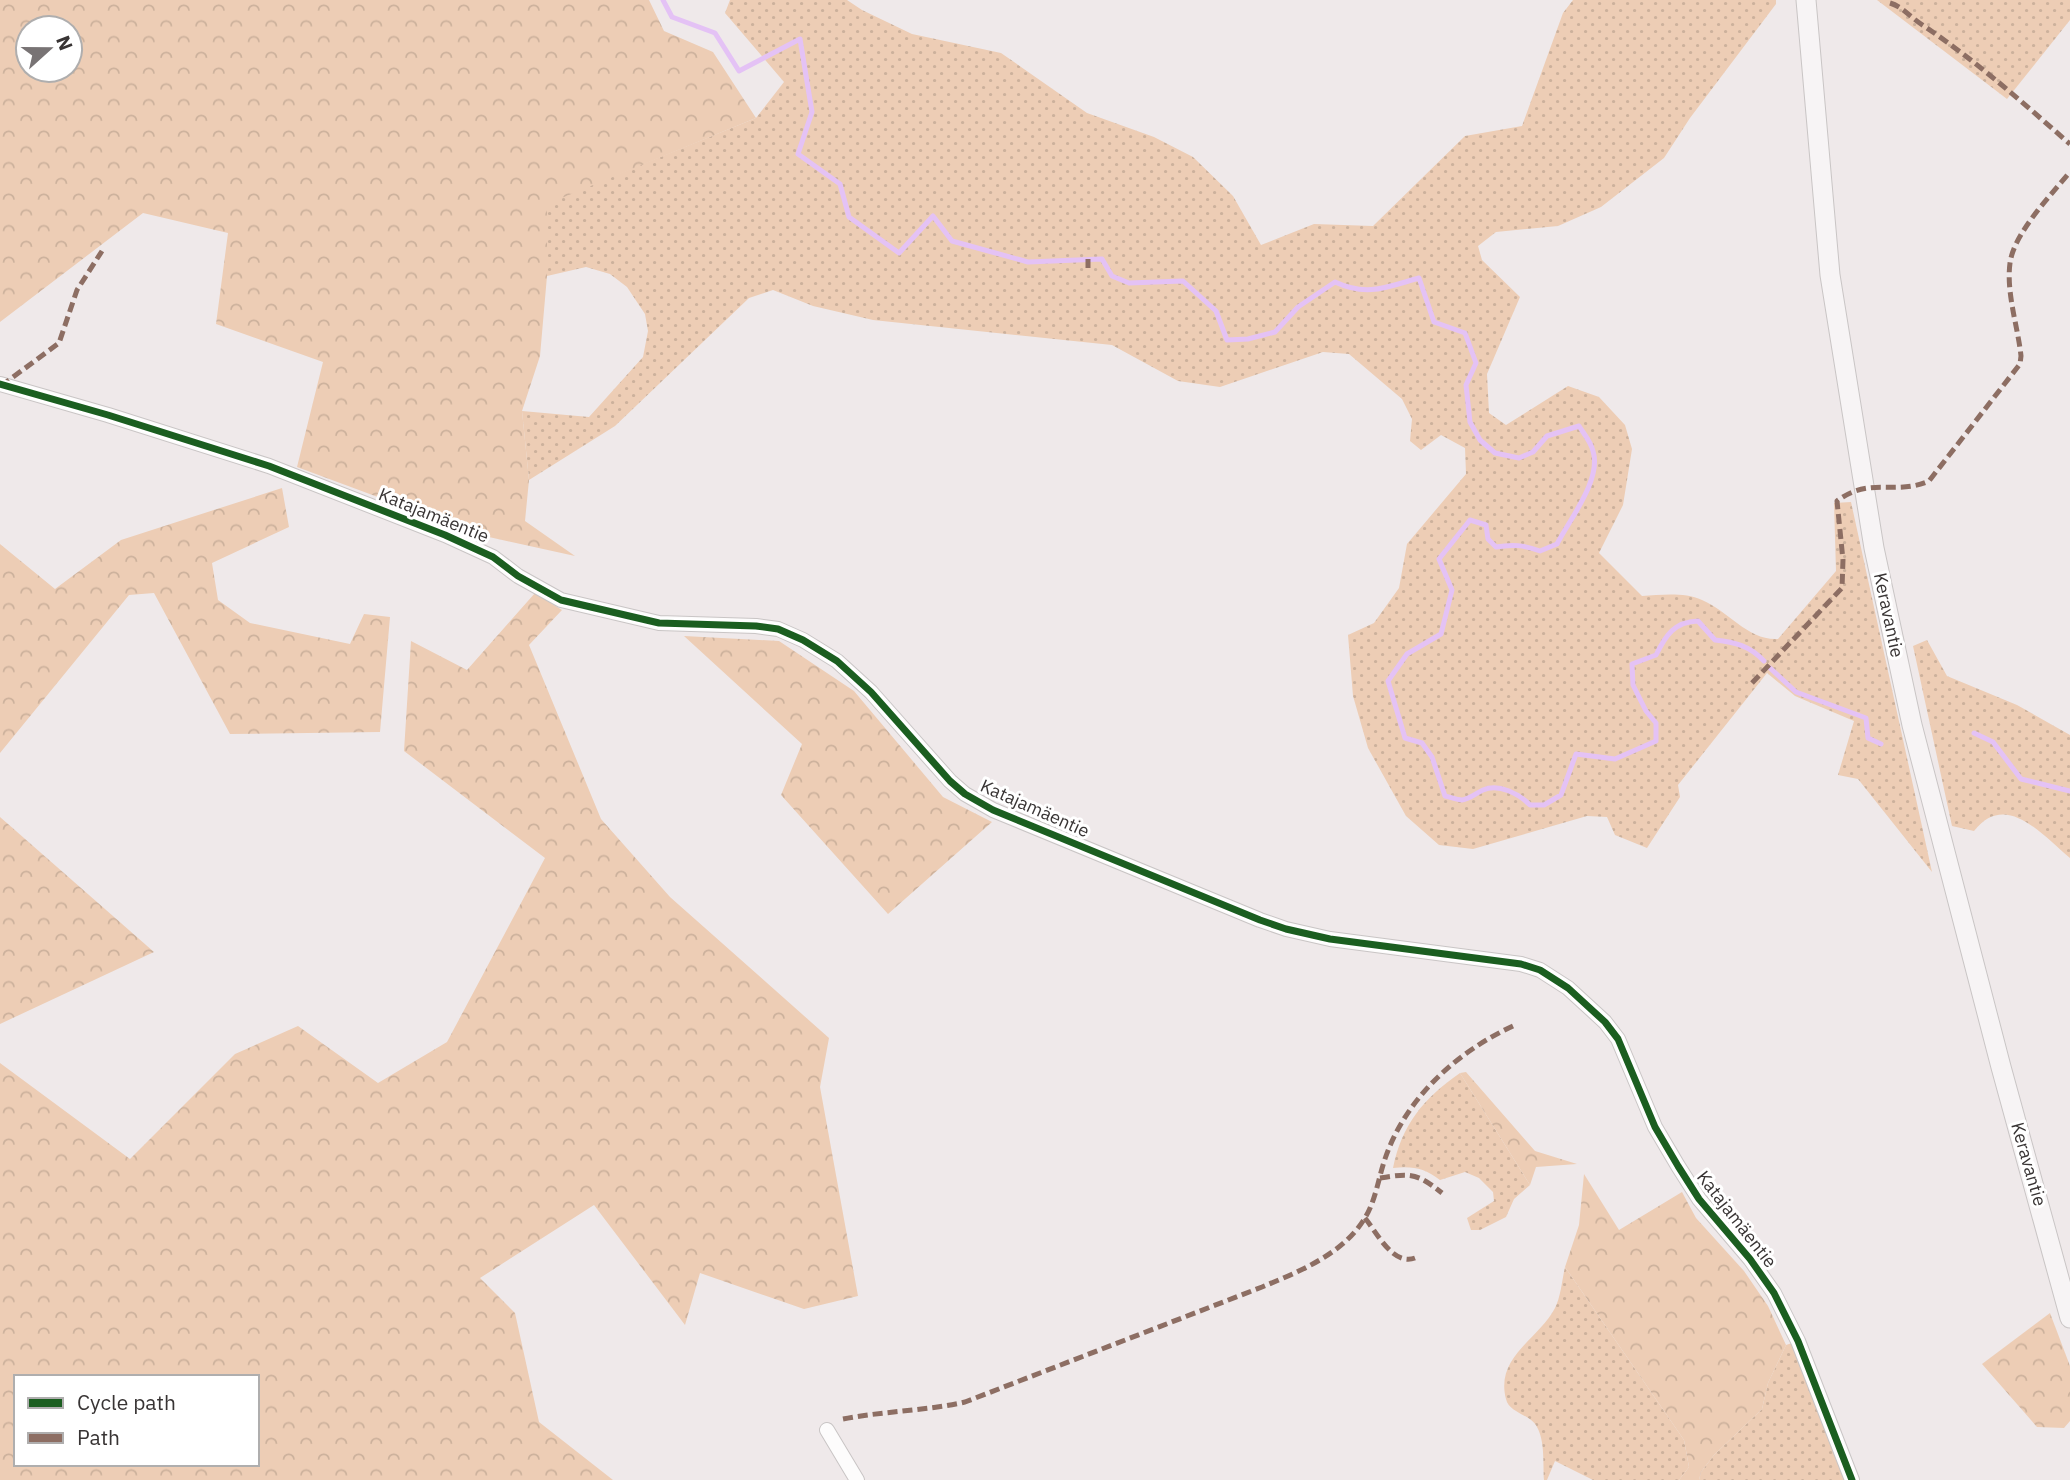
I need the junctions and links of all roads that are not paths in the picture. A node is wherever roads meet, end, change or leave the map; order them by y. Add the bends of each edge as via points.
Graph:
1 (1806, 0) edge
2 (0, 384) edge
3 (2044, 1216) junction
4 (2070, 1289) edge
5 (2070, 1318) edge
6 (827, 1430) dead end
7 (857, 1480) edge
8 (1852, 1480) edge

1 - 3 main road, Keravantie via 1830,275 1874,548 1912,725
2 - 8 street, Katajamäentie via 269,466 493,556 561,600 659,623 778,629 837,662 871,692 965,794 993,810 1260,920 1330,939 1484,958 1540,970 1568,988 1618,1038 1655,1127 1678,1166 1774,1293 1798,1341
3 - 4 main road, Keravantie
3 - 5 main road, Keravantie
6 - 7 street

